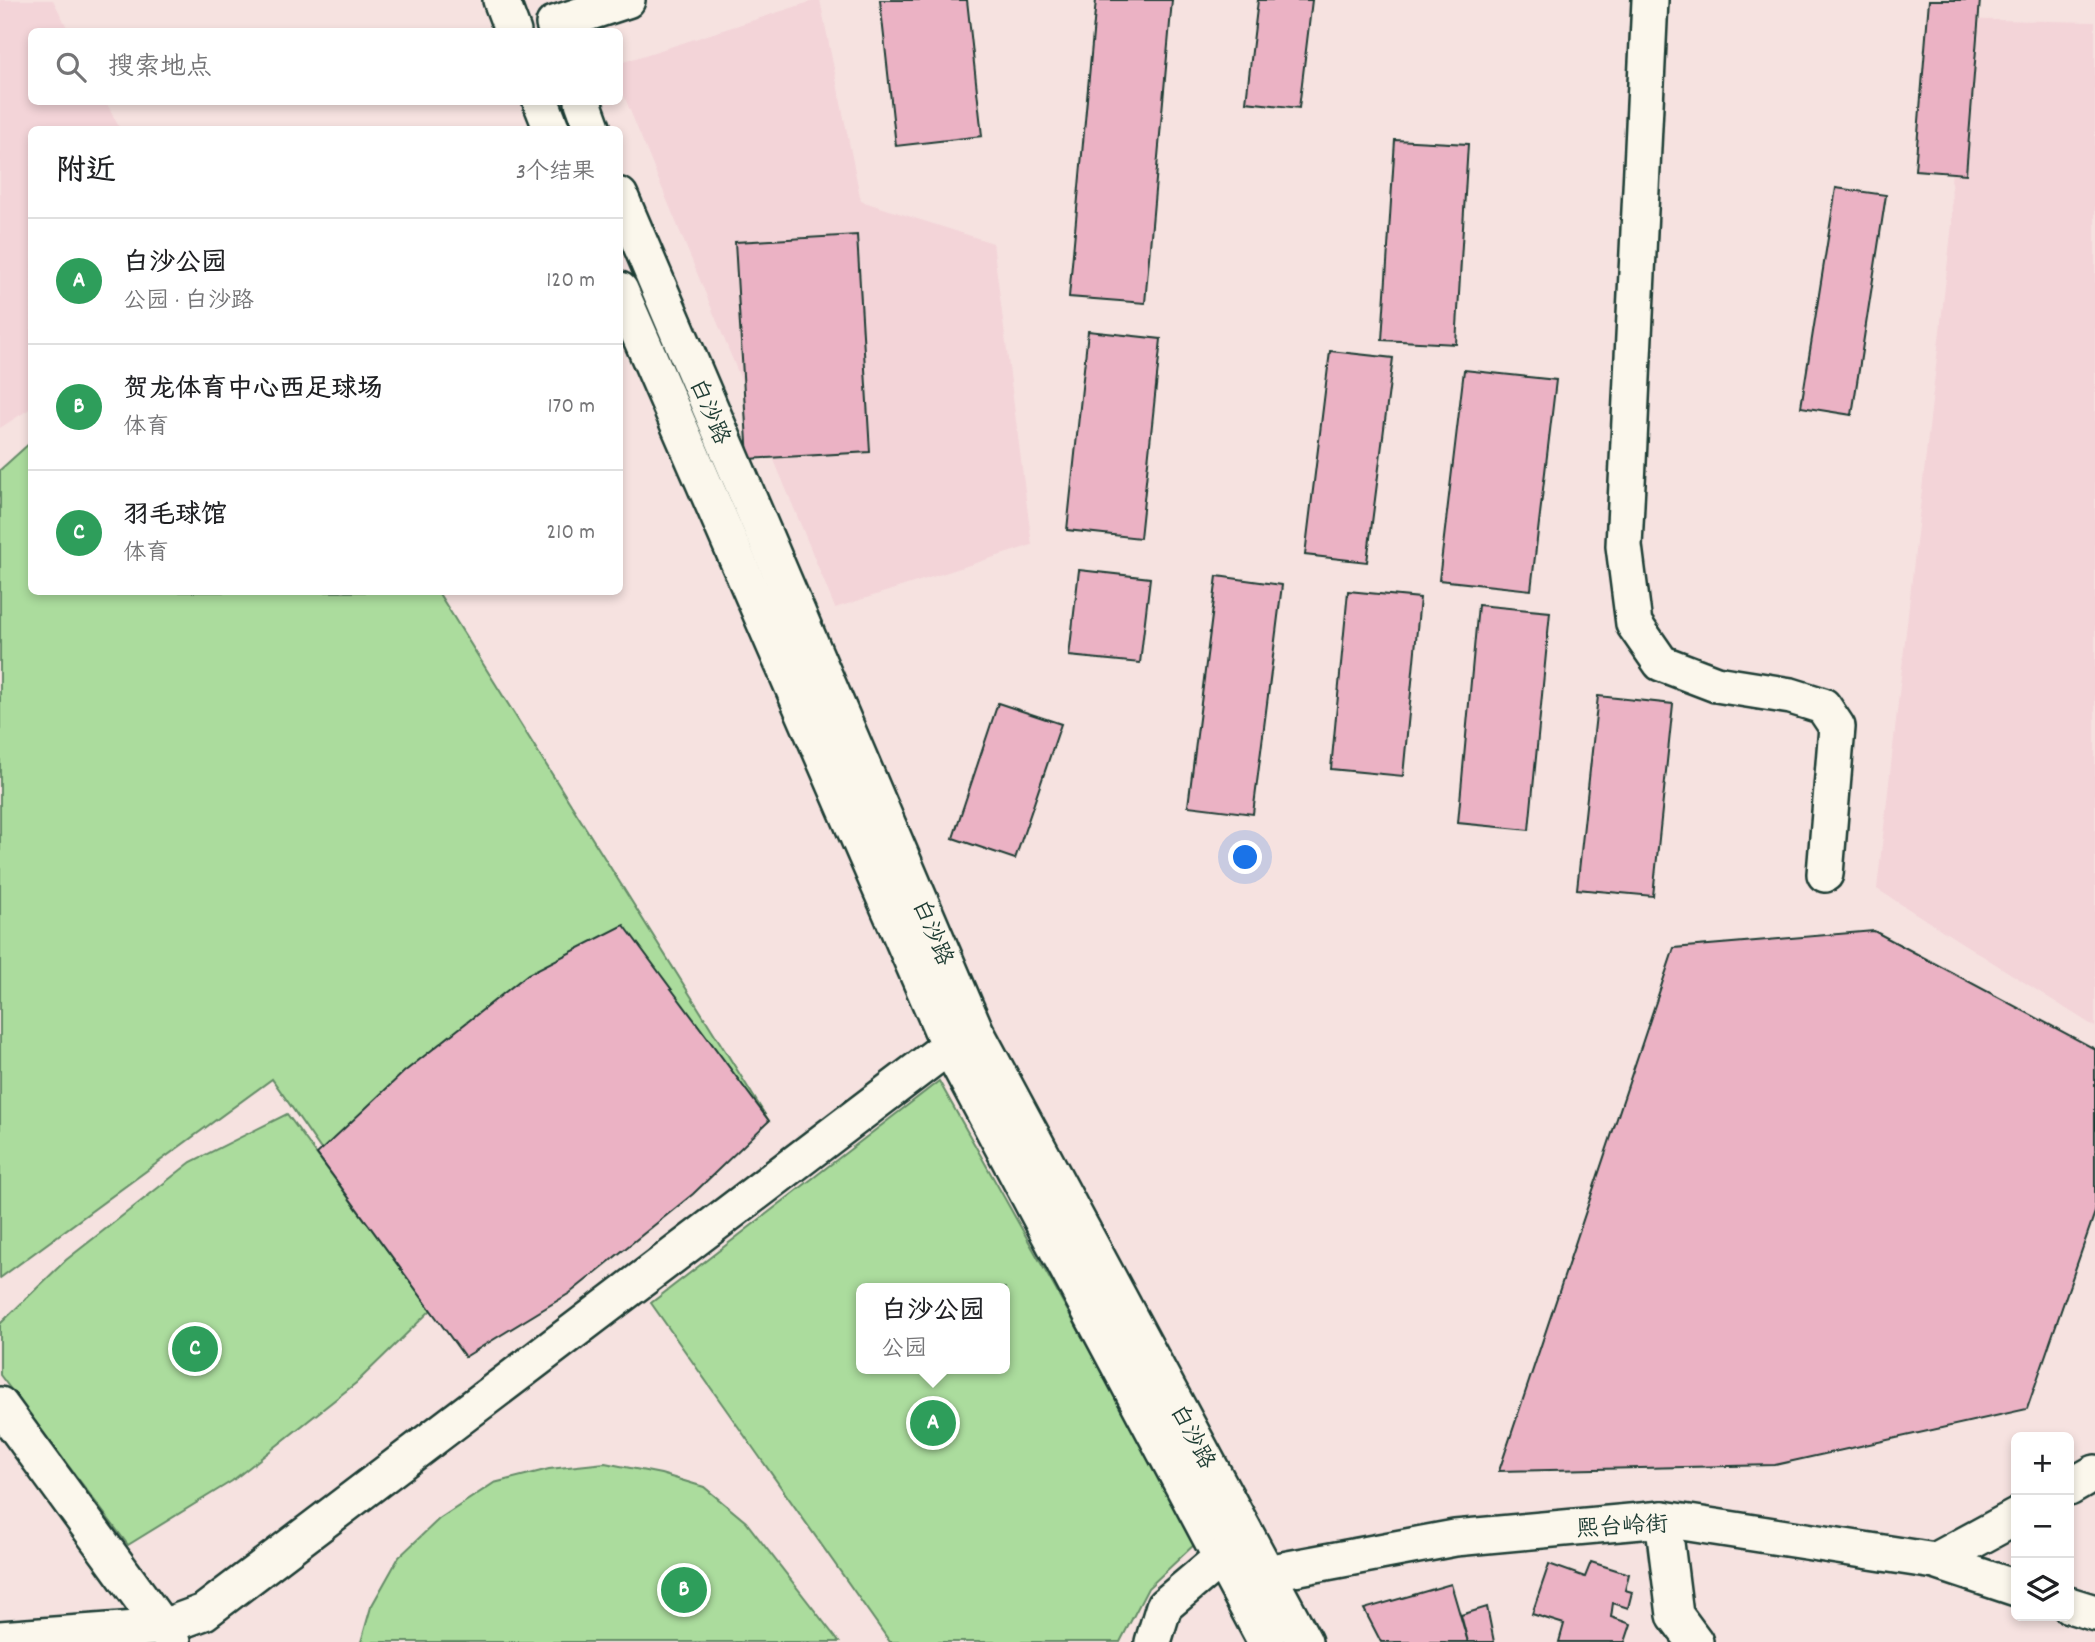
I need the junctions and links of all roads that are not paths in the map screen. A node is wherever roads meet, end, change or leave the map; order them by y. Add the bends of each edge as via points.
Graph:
1 (501, 0) edge
2 (627, 0) edge
3 (1650, 0) edge
4 (552, 19) edge
5 (512, 28) edge
6 (542, 105) edge
7 (584, 105) edge
8 (550, 126) edge
9 (592, 126) edge
10 (623, 203) edge
11 (623, 297) edge
12 (1825, 874) dead end
13 (949, 1046) junction
14 (0, 1405) edge
15 (2095, 1474) edge
16 (2074, 1485) edge
17 (1663, 1519) junction
18 (2011, 1520) edge
19 (1222, 1557) junction
20 (1935, 1561) junction
21 (1267, 1573) junction
22 (2011, 1586) edge
23 (2074, 1607) edge
24 (2095, 1613) edge
25 (168, 1634) edge
26 (0, 1639) edge
27 (1153, 1642) edge
28 (1266, 1642) edge
29 (1304, 1642) edge
30 (1695, 1642) edge

1 - 5 street
2 - 4 street
3 - 12 street via 1624,545 1634,624 1661,663 1716,684 1823,706 1837,727
6 - 8 street
7 - 9 street
10 - 21 street, 白沙路 via 976,1032
11 - 13 street, 白沙路
13 - 19 street, 白沙路
13 - 25 street via 204,1612
14 - 25 street
15 - 16 street
17 - 20 street, 熙台岭街
17 - 21 street, 熙台岭街 via 1455,1538
17 - 30 street via 1675,1615
18 - 20 street
19 - 27 street via 1164,1606
19 - 28 street, 白沙路
20 - 22 street, 熙台岭街
21 - 29 street, 白沙路
23 - 24 street
25 - 26 street

